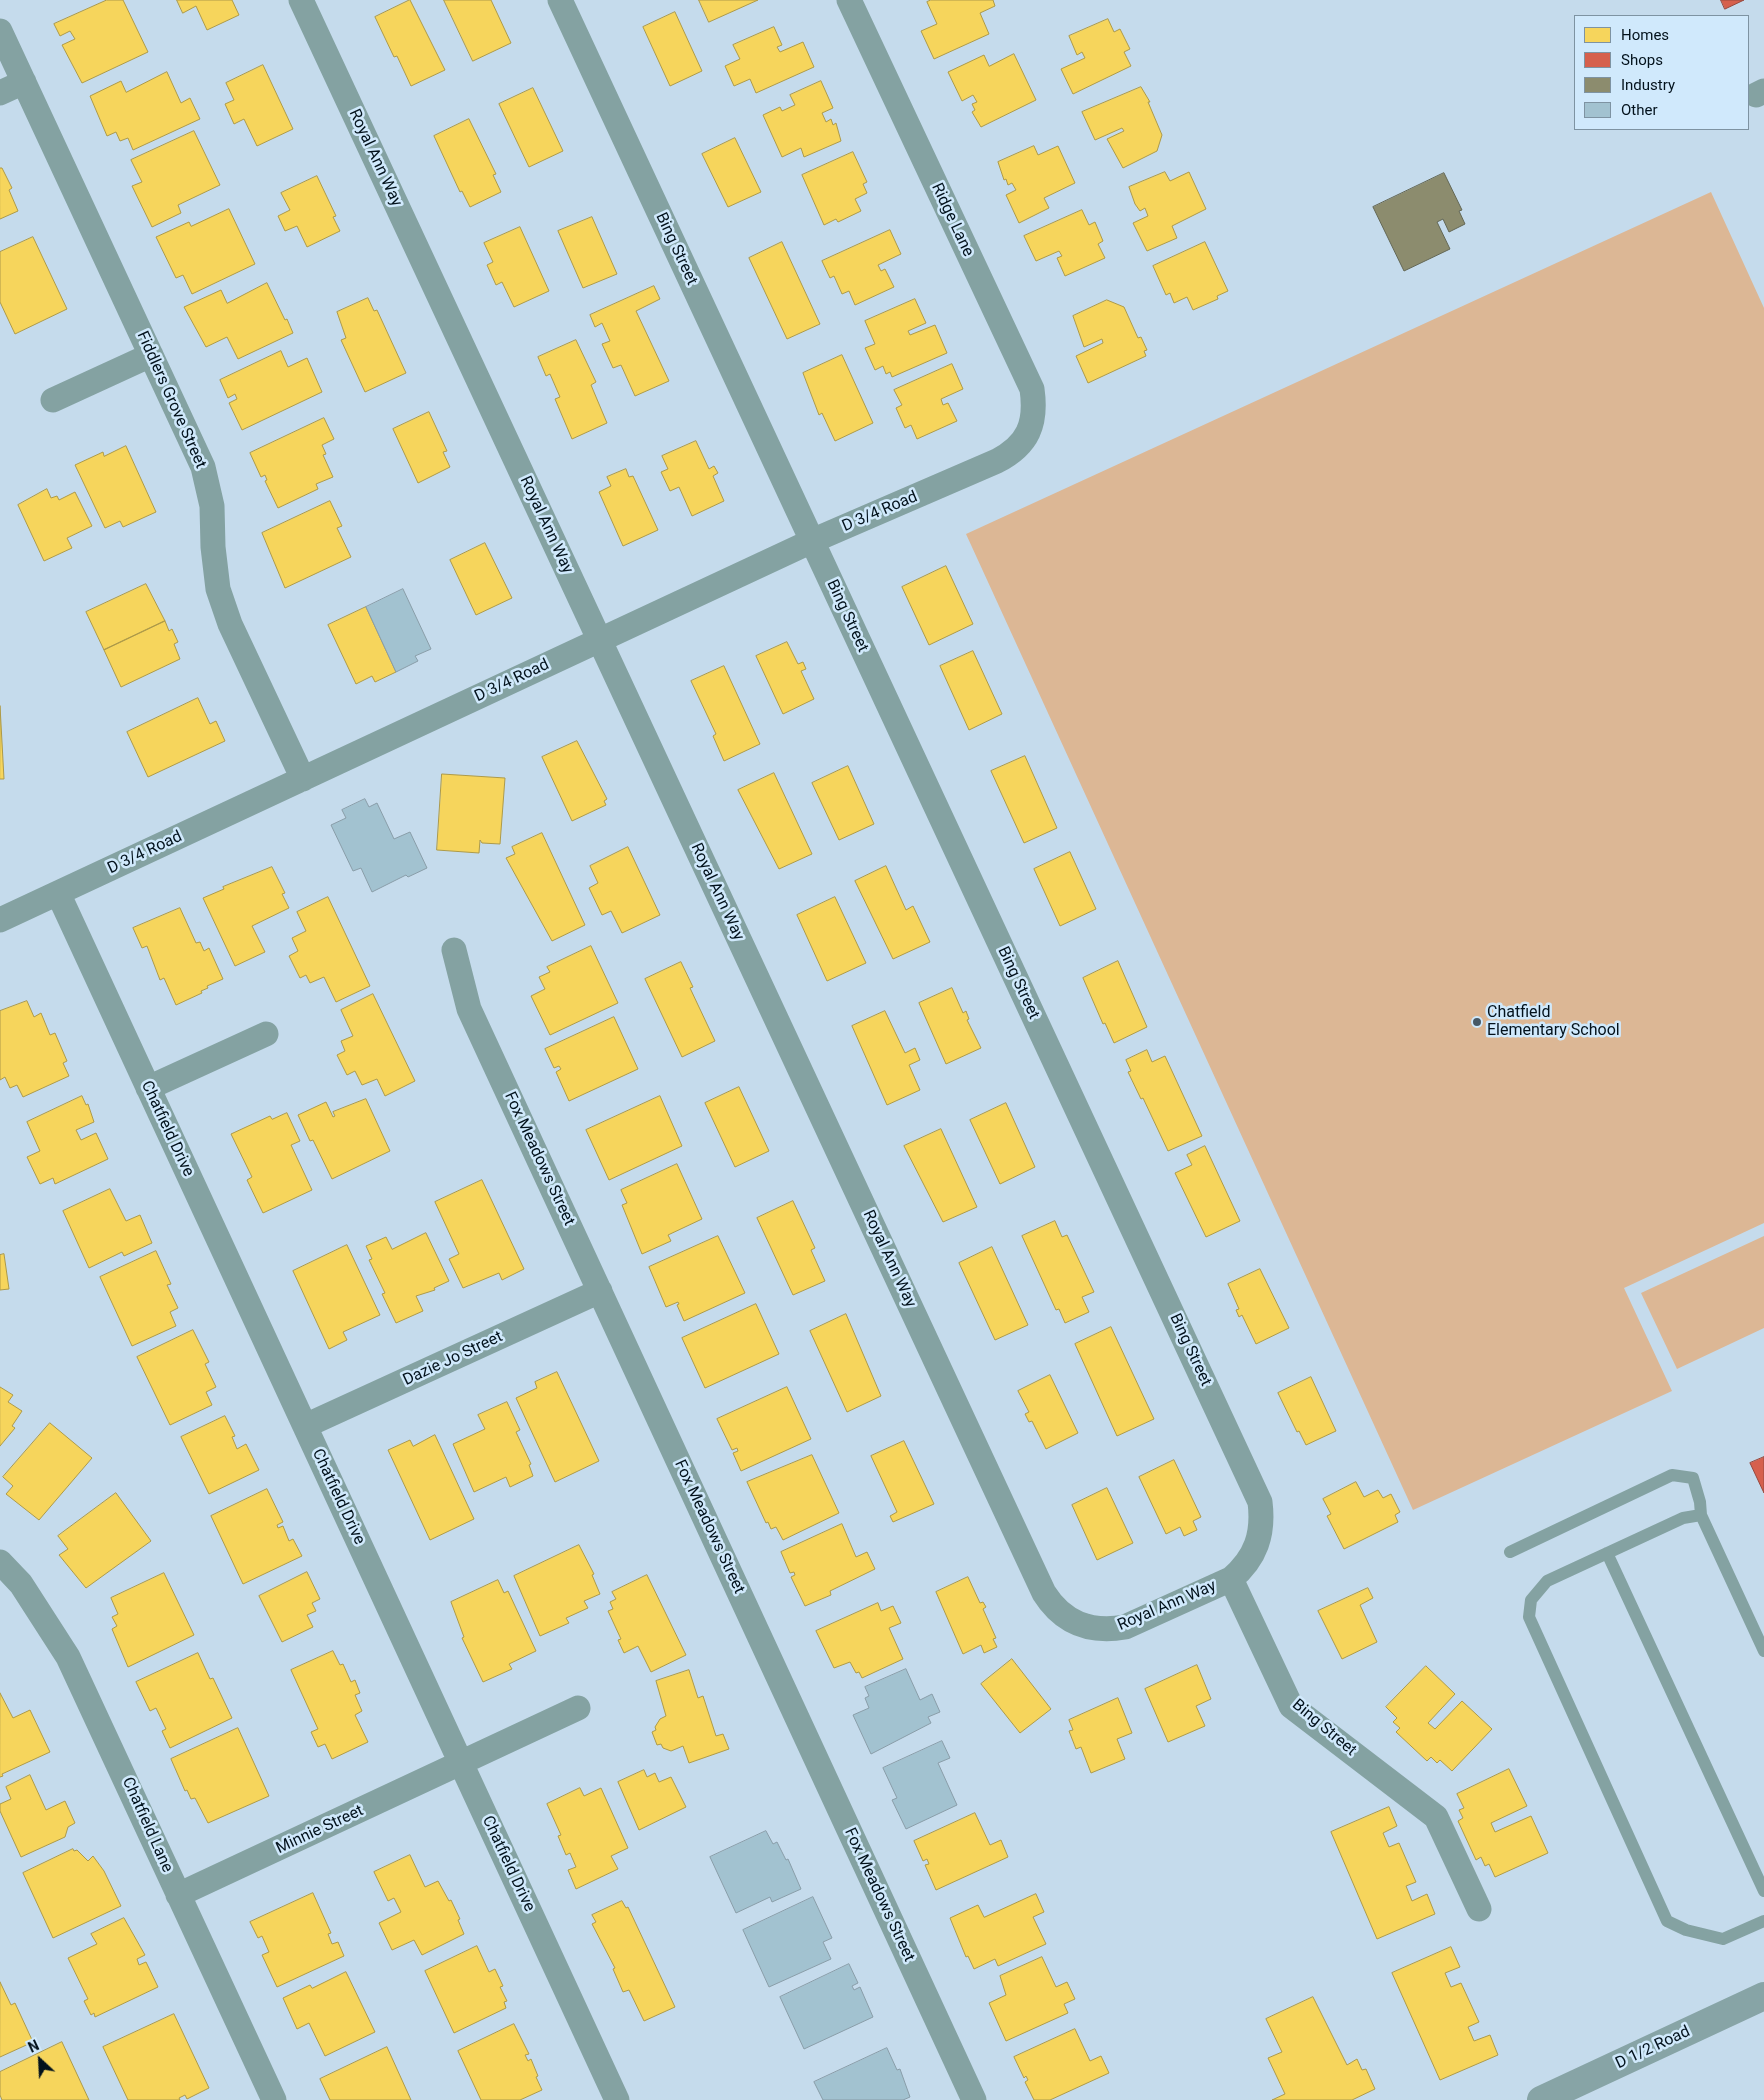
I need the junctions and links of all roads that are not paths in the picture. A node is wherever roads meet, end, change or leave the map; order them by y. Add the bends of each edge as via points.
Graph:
1 (302, 0) edge
2 (560, 0) edge
3 (849, 0) edge
4 (0, 31) edge
5 (24, 82) junction
6 (0, 93) edge
7 (151, 355) junction
8 (53, 400) dead end
9 (1023, 442) joint
10 (812, 541) junction
11 (600, 640) junction
12 (303, 779) junction
13 (58, 893) junction
14 (0, 920) edge
15 (454, 950) dead end
16 (266, 1034) dead end
17 (148, 1088) junction
18 (600, 1291) junction
19 (305, 1426) junction
20 (1701, 1515) junction
21 (1510, 1552) dead end
22 (1607, 1553) junction
23 (0, 1562) edge
24 (1231, 1579) junction
25 (1764, 1651) edge
26 (578, 1708) dead end
27 (461, 1763) junction
28 (1764, 1891) edge
29 (178, 1895) junction
30 (1479, 1909) dead end
31 (1764, 1921) edge
32 (1764, 1996) edge
33 (274, 2100) edge
34 (617, 2100) edge
35 (974, 2100) edge
36 (1542, 2100) edge

1 - 11 street, Royal Ann Way
2 - 10 street, Bing Street
3 - 9 street, Ridge Lane via 1032,389 1033,416
4 - 5 street, Fiddlers Grove Street
5 - 6 street
5 - 7 street, Fiddlers Grove Street
7 - 8 street
7 - 12 street, Fiddlers Grove Street via 204,467 212,506 218,589 230,624
9 - 10 street, D 3/4 Road via 1012,454
10 - 11 street, D 3/4 Road
10 - 24 street, Bing Street via 1260,1502 1262,1519 1256,1548 1250,1560
11 - 12 street, D 3/4 Road
11 - 24 street, Royal Ann Way via 1052,1605 1075,1623 1091,1629 1108,1630 1125,1627
12 - 13 street, D 3/4 Road
13 - 14 street, D 3/4 Road
13 - 17 street, Chatfield Drive
15 - 18 street, Fox Meadows Street via 469,1009
16 - 17 street
17 - 19 street, Chatfield Drive
18 - 19 street, Dazie Jo Street
18 - 35 street, Fox Meadows Street
19 - 27 street, Chatfield Drive
20 - 21 lane via 1693,1478 1672,1475
20 - 22 lane via 1683,1518
20 - 25 lane
22 - 28 lane
22 - 31 lane via 1547,1581 1531,1600 1529,1617 1667,1921 1686,1930 1723,1939
23 - 29 street, Chatfield Lane via 21,1584 68,1657
24 - 30 street, Bing Street via 1291,1706 1436,1817
26 - 27 street, Minnie Street
27 - 29 street, Minnie Street
27 - 34 street, Chatfield Drive
29 - 33 street, Chatfield Lane
32 - 36 main road, D 1/2 Road

